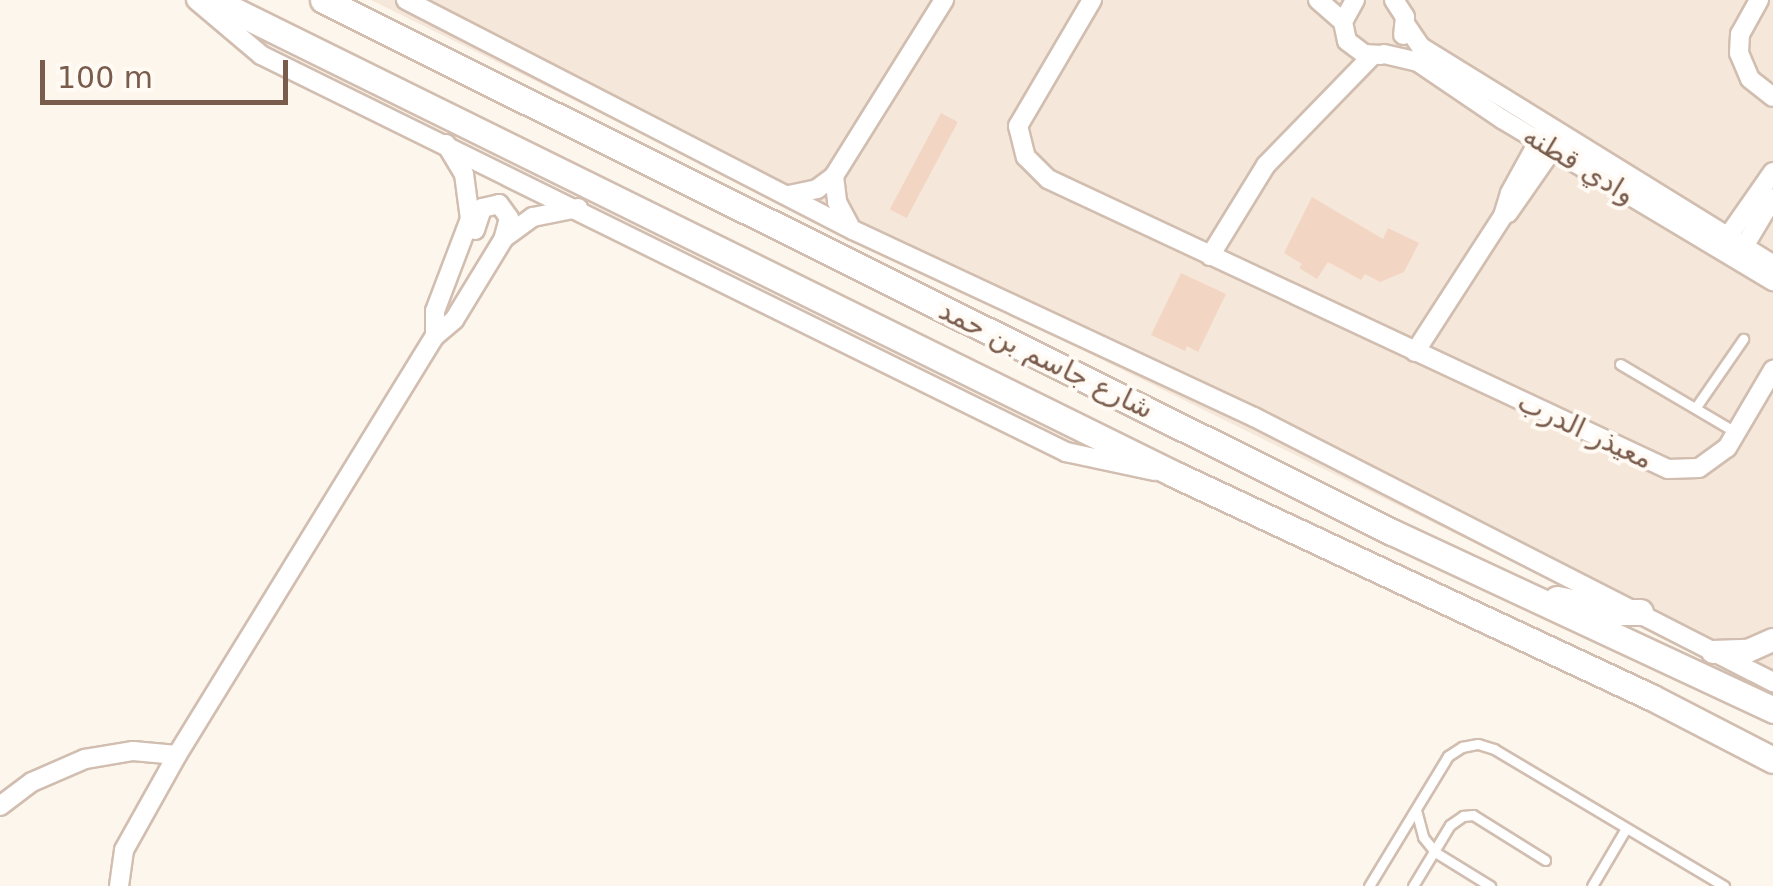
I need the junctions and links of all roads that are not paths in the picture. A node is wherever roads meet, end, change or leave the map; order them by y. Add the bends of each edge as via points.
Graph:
1 (196, 0) edge
2 (213, 0) edge
3 (323, 0) edge
4 (406, 0) edge
5 (933, 0) edge
6 (944, 0) edge
7 (1092, 0) edge
8 (1318, 0) edge
9 (1355, 0) edge
10 (1759, 0) edge
11 (1396, 1) edge
12 (1406, 25) junction
13 (1345, 31) junction
14 (910, 48) junction
15 (1378, 55) junction
16 (1337, 88) junction
17 (1773, 97) edge
18 (1550, 138) junction
19 (444, 142) junction
20 (1773, 172) edge
21 (834, 176) junction
22 (789, 195) junction
23 (1773, 198) edge
24 (579, 208) junction
25 (853, 230) junction
26 (504, 238) junction
27 (463, 246) junction
28 (1732, 248) junction
29 (1210, 256) junction
30 (1773, 264) edge
31 (1773, 280) edge
32 (435, 336) junction
33 (1742, 339) dead end
34 (1415, 352) junction
35 (1620, 364) dead end
36 (1773, 370) edge
37 (1696, 407) junction
38 (1737, 433) junction
39 (1174, 474) junction
40 (1526, 597) junction
41 (1640, 612) junction
42 (1773, 640) edge
43 (1712, 652) junction
44 (1773, 682) edge
45 (1773, 710) edge
46 (1717, 731) junction
47 (1773, 740) edge
48 (177, 755) junction
49 (1773, 760) edge
50 (0, 806) edge
51 (1416, 808) junction
52 (1625, 830) junction
53 (1435, 852) junction
54 (1546, 860) dead end
55 (119, 886) edge
56 (1369, 886) edge
57 (1413, 886) edge
58 (1490, 886) edge
59 (1592, 886) edge
60 (1724, 886) edge

1 - 19 street, شارع جاسم بن حمد via 262,55
2 - 39 main road, شارع جاسم بن حمد
3 - 40 main road, شارع جاسم بن حمد
4 - 22 street, شارع جاسم بن حمد
5 - 14 street
6 - 14 street
7 - 29 street, معيذر الدرب via 1022,114 1022,149 1048,179
8 - 13 street
9 - 13 street
10 - 17 street via 1740,34 1739,53 1750,79
11 - 12 street
12 - 15 street via 1397,46
12 - 18 street, وادي قطنه via 1421,48
13 - 15 street, وادي قطنه via 1358,51
13 - 16 street
14 - 21 street
15 - 16 street
15 - 18 street, وادي قطنه via 1418,62
16 - 29 street via 1266,165
18 - 28 street, وادي قطنه
18 - 34 street via 1519,201
19 - 24 street, شارع جاسم بن حمد
19 - 27 street via 468,192
20 - 28 street
21 - 22 street via 810,192
21 - 25 street via 837,202
22 - 25 street, شارع جاسم بن حمد
23 - 28 street
24 - 26 street via 533,217
24 - 39 street, شارع جاسم بن حمد via 1066,452
25 - 41 street, شارع جاسم بن حمد via 1254,417
26 - 27 street via 508,214 490,204
26 - 32 street via 454,320
27 - 32 street via 436,307
28 - 30 street, وادي قطنه
28 - 31 street, وادي قطنه
29 - 34 street, معيذر الدرب
32 - 48 street
33 - 37 lane
34 - 38 street, معيذر الدرب via 1668,469 1699,468
35 - 37 lane
36 - 38 street, معيذر الدرب
37 - 38 lane
39 - 46 main road, شارع جاسم بن حمد
40 - 41 main road
40 - 45 main road, شارع جاسم بن حمد
41 - 43 street, شارع جاسم بن حمد
42 - 43 street via 1748,652
43 - 44 street, شارع جاسم بن حمد
46 - 47 main road
46 - 49 main road, شارع جاسم بن حمد
48 - 50 street via 133,750 85,759 32,782
48 - 55 street via 124,850
51 - 52 lane via 1448,756 1478,744
51 - 53 lane via 1416,822
51 - 56 lane
52 - 59 lane
52 - 60 lane
53 - 54 lane via 1450,825 1473,815
53 - 57 lane
53 - 58 lane

